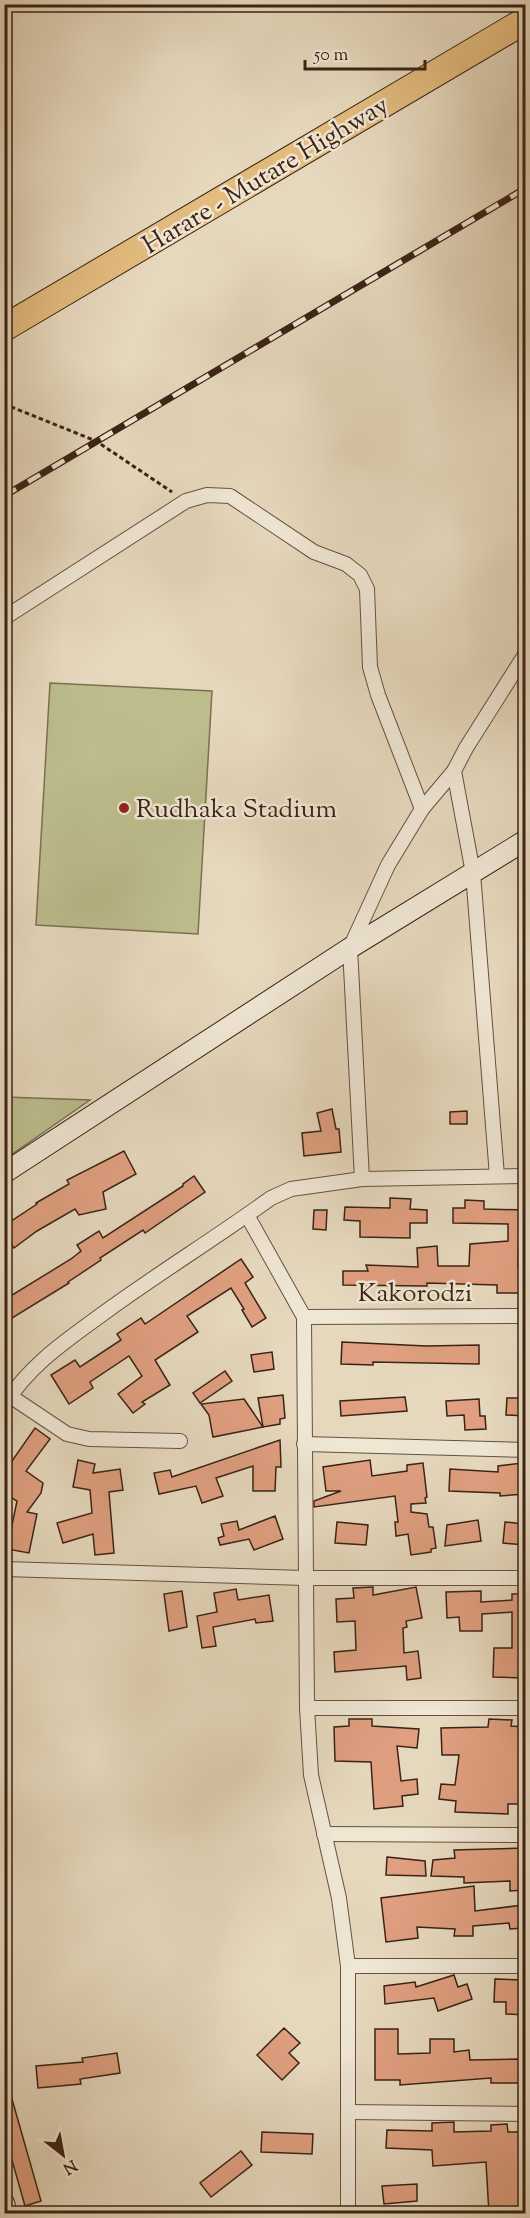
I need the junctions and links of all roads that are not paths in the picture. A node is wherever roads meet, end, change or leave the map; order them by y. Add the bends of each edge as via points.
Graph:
1 (525, 20) edge
2 (4, 328) edge
3 (4, 618) edge
4 (525, 653) edge
5 (454, 771) junction
6 (422, 809) junction
7 (525, 840) edge
8 (473, 873) junction
9 (350, 948) junction
10 (4, 1173) edge
11 (497, 1176) junction
12 (525, 1176) edge
13 (362, 1179) junction
14 (247, 1215) junction
15 (525, 1316) edge
16 (304, 1317) junction
17 (7, 1401) edge
18 (180, 1441) dead end
19 (304, 1444) junction
20 (525, 1450) edge
21 (4, 1569) edge
22 (305, 1578) junction
23 (525, 1578) edge
24 (307, 1708) junction
25 (525, 1708) edge
26 (324, 1834) junction
27 (525, 1834) edge
28 (348, 1966) junction
29 (525, 1966) edge
30 (348, 2112) junction
31 (525, 2114) edge
32 (4, 2203) edge
33 (7, 2214) edge
34 (348, 2214) edge

1 - 2 highway, Harare - Mutare Highway
3 - 6 street via 186,501 207,495 230,496 314,552 346,564 360,575 367,589 370,667
4 - 5 street
5 - 6 street
5 - 8 street
6 - 9 street via 388,865
7 - 8 street
8 - 9 street
8 - 11 street
9 - 10 street
9 - 13 street
11 - 12 street
11 - 13 street
13 - 14 street via 291,1188
14 - 16 street
14 - 17 street via 48,1353
15 - 16 street, Kakorodzi
16 - 19 street
17 - 18 street via 68,1434 89,1439
19 - 20 street
19 - 22 street
21 - 22 street
22 - 23 street
22 - 24 street
24 - 25 street
24 - 26 street via 311,1775
26 - 27 street
26 - 28 street via 339,1898
28 - 29 street
28 - 30 street
30 - 31 street
30 - 34 street
32 - 33 street

